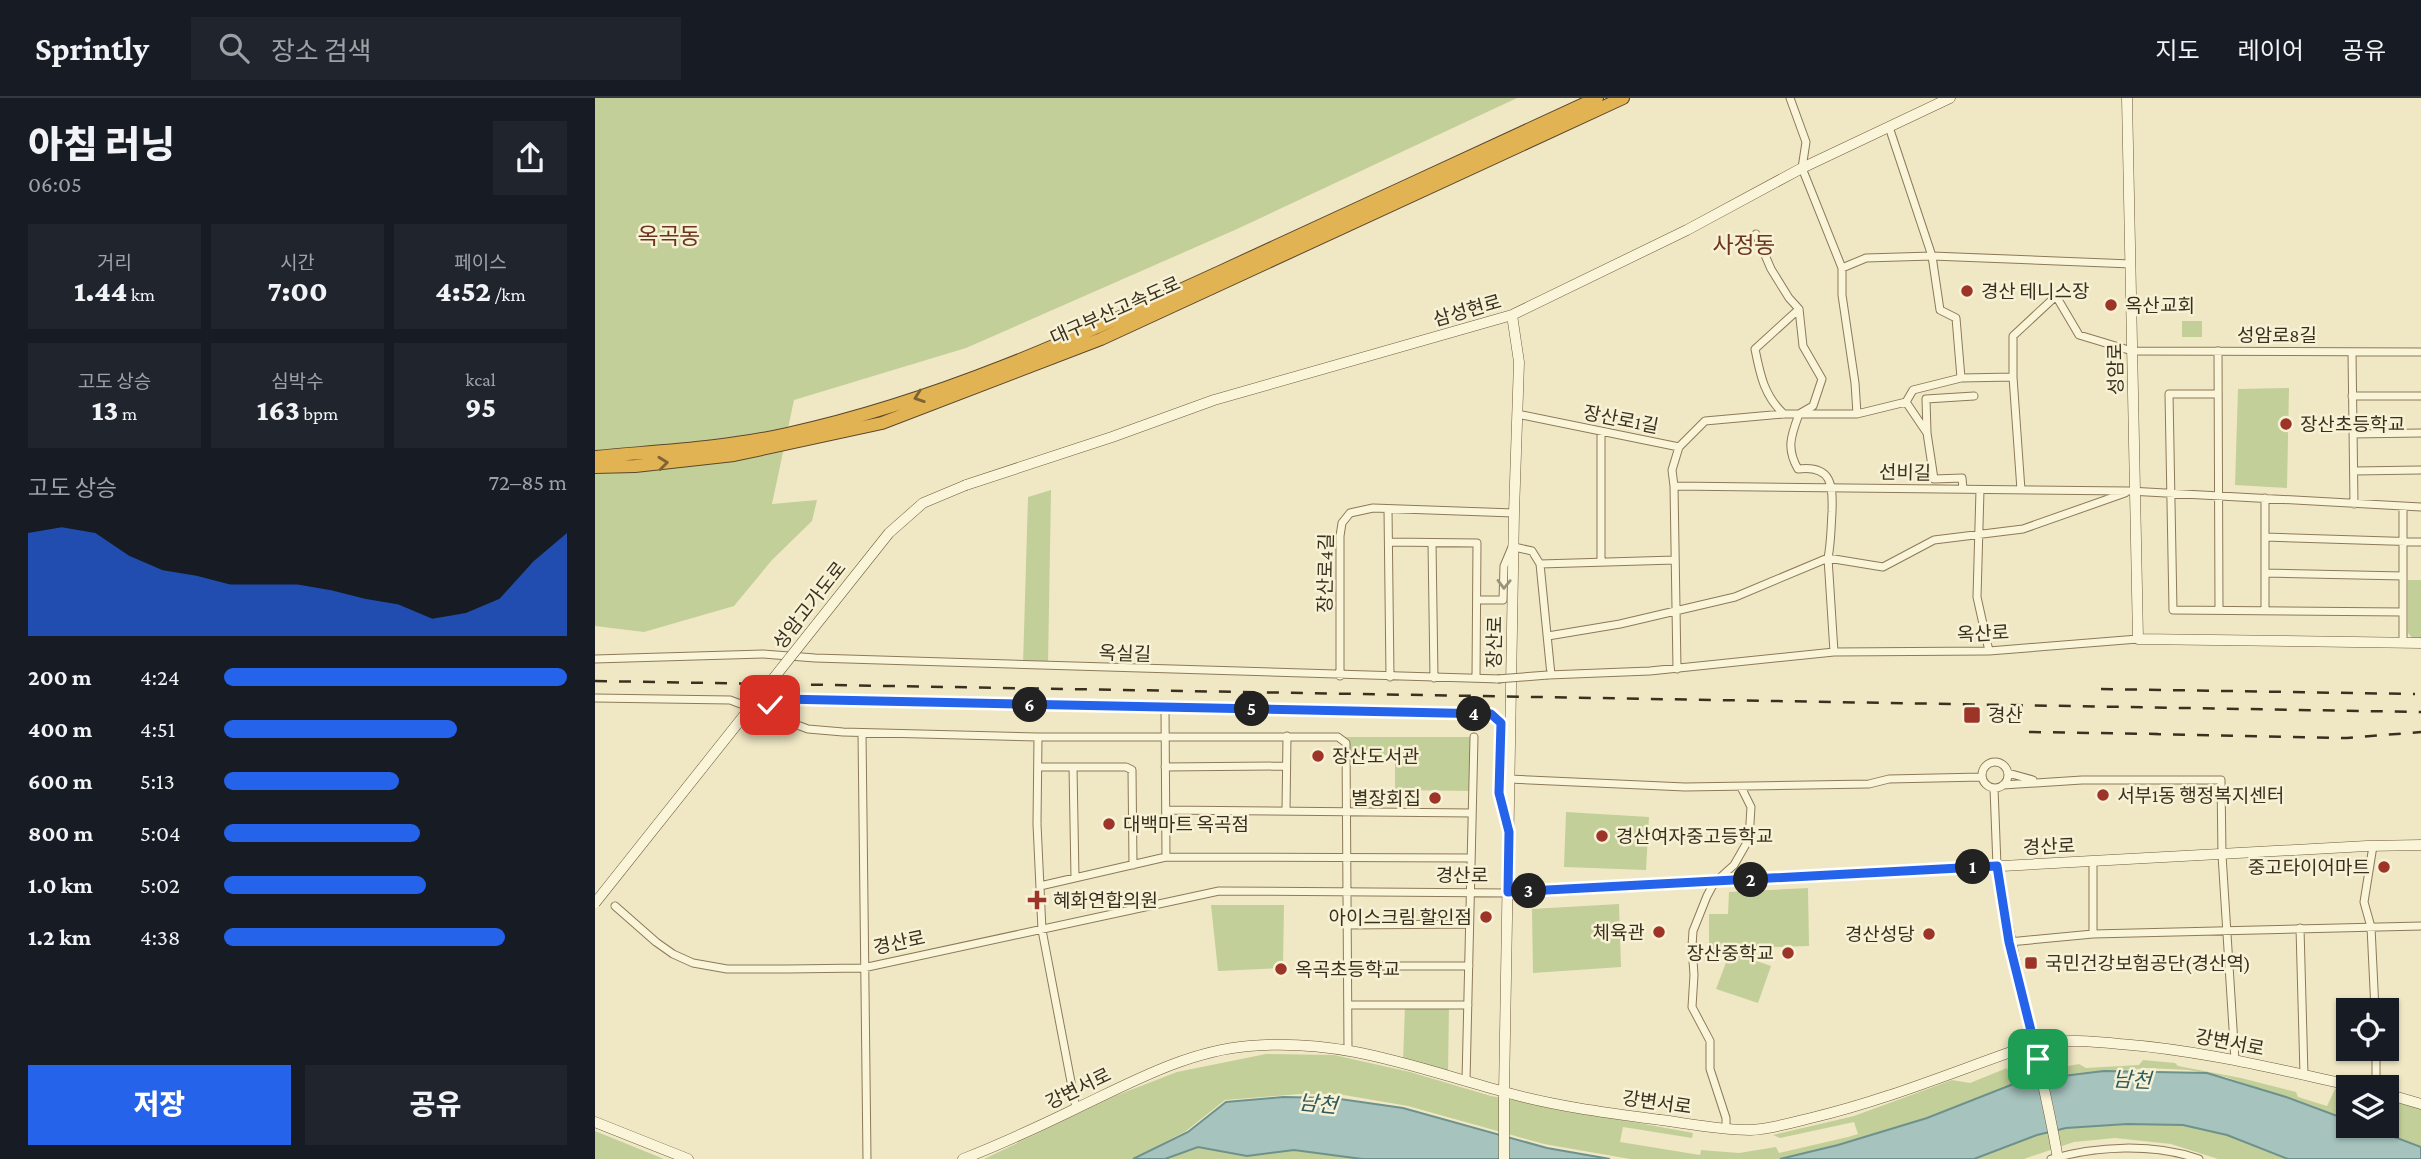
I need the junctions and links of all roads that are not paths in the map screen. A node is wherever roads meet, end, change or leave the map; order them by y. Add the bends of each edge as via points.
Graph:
1 (1597, 98) edge
2 (1623, 98) edge
3 (1790, 98) edge
4 (1950, 98) edge
5 (2127, 98) edge
6 (1889, 127) junction
7 (1802, 168) junction
8 (1756, 234) dead end
9 (1932, 256) junction
10 (2131, 264) junction
11 (1842, 268) junction
12 (1799, 309) junction
13 (1512, 315) junction
14 (1099, 334) junction
15 (2132, 351) junction
16 (2218, 351) junction
17 (2352, 352) junction
18 (2421, 352) edge
19 (2013, 377) junction
20 (1961, 378) junction
21 (2218, 394) junction
22 (1974, 396) dead end
23 (2352, 396) junction
24 (2421, 396) edge
25 (1906, 402) junction
26 (1517, 414) junction
27 (1784, 414) junction
28 (1799, 414) junction
29 (1857, 414) junction
30 (880, 417) junction
31 (1601, 431) junction
32 (1927, 433) junction
33 (2421, 433) edge
34 (2353, 434) junction
35 (1679, 447) junction
36 (595, 457) edge
37 (595, 467) edge
38 (2421, 470) edge
39 (2354, 471) junction
40 (966, 485) joint
41 (1674, 486) junction
42 (1833, 486) junction
43 (1963, 489) junction
44 (2021, 489) junction
45 (1980, 490) junction
46 (2132, 491) junction
47 (2171, 493) junction
48 (2218, 495) junction
49 (2265, 498) junction
50 (2354, 504) junction
51 (2403, 507) junction
52 (2421, 507) edge
53 (1388, 509) junction
54 (1514, 513) junction
55 (1979, 533) junction
56 (2265, 537) junction
57 (1389, 542) junction
58 (1432, 542) junction
59 (2403, 542) junction
60 (2421, 542) edge
61 (1514, 545) junction
62 (1828, 558) junction
63 (1675, 560) junction
64 (1601, 561) junction
65 (1540, 564) junction
66 (2265, 573) junction
67 (2403, 576) junction
68 (1477, 600) junction
69 (2219, 610) junction
70 (2265, 611) junction
71 (1676, 612) junction
72 (2403, 612) junction
73 (1548, 636) junction
74 (2138, 639) junction
75 (2403, 643) junction
76 (2421, 643) edge
77 (1989, 651) junction
78 (1834, 652) junction
79 (595, 659) edge
80 (1677, 669) junction
81 (1549, 675) junction
82 (1340, 676) junction
83 (1390, 677) junction
84 (1434, 678) junction
85 (1476, 678) junction
86 (1498, 679) joint
87 (595, 698) edge
88 (1165, 708) junction
89 (766, 715) junction
90 (862, 733) junction
91 (1287, 736) junction
92 (1038, 737) junction
93 (1164, 737) junction
94 (1474, 737) dead end
95 (1286, 766) junction
96 (1038, 767) junction
97 (1073, 767) junction
98 (1165, 767) junction
99 (2008, 773) junction
100 (1982, 777) junction
101 (1509, 779) junction
102 (2051, 781) junction
103 (2003, 785) junction
104 (1741, 787) junction
105 (1994, 788) junction
106 (1166, 810) junction
107 (1286, 811) junction
108 (1347, 811) junction
109 (1472, 813) junction
110 (1509, 832) junction
111 (2421, 845) edge
112 (2373, 846) junction
113 (2222, 855) junction
114 (1166, 857) junction
115 (1347, 857) junction
116 (1471, 858) junction
117 (2092, 862) junction
118 (1133, 865) junction
119 (1997, 866) junction
120 (1075, 878) junction
121 (1714, 883) junction
122 (1040, 886) junction
123 (1508, 892) junction
124 (1347, 893) junction
125 (1470, 893) junction
126 (595, 903) edge
127 (615, 906) dead end
128 (1469, 924) junction
129 (1348, 925) junction
130 (2421, 926) edge
131 (2371, 927) junction
132 (2300, 928) junction
133 (1042, 930) junction
134 (2227, 930) junction
135 (2093, 934) junction
136 (2009, 942) junction
137 (1348, 966) junction
138 (1469, 966) junction
139 (865, 967) junction
140 (2374, 998) edge
141 (1348, 1005) junction
142 (1468, 1005) junction
143 (2034, 1044) junction
144 (1349, 1049) junction
145 (2235, 1060) junction
146 (2304, 1075) junction
147 (1466, 1081) junction
148 (2336, 1082) edge
149 (1504, 1094) junction
150 (2399, 1098) edge
151 (2421, 1104) edge
152 (1076, 1108) junction
153 (595, 1122) edge
154 (1725, 1129) junction
155 (2056, 1158) edge
156 (688, 1159) edge
157 (867, 1159) edge
158 (963, 1159) edge
159 (1504, 1159) edge
160 (2199, 1159) edge

1 - 14 highway, 대구부산고속도로
2 - 14 highway, 대구부산고속도로
3 - 7 street via 1805,142
4 - 6 street, 삼성현로
5 - 10 street, 성암로
6 - 7 street, 삼성현로
6 - 9 street
7 - 11 street
7 - 13 street, 삼성현로
8 - 12 street via 1771,269
9 - 10 street
9 - 11 street via 1866,258
9 - 20 street via 1940,310 1956,318
10 - 15 street, 성암로
11 - 29 street
12 - 27 street via 1755,349 1772,402
12 - 28 street via 1803,346 1822,379 1813,406
13 - 26 street, 장산로 via 1519,362
13 - 40 street, 삼성현로 via 1214,400
14 - 30 highway, 대구부산고속도로
15 - 16 street, 성암로8길
15 - 19 street, 성암로8길 via 2079,335 2056,296 2014,336
15 - 46 street, 성암로
16 - 17 street, 성암로8길
16 - 21 street
17 - 18 street, 성암로8길
17 - 23 street
19 - 20 street
19 - 44 street
20 - 25 street via 1913,390
21 - 47 street via 2169,394
21 - 48 street
22 - 32 street via 1926,399
23 - 24 street
23 - 34 street
25 - 29 street
25 - 32 street
26 - 31 street, 장산로1길
26 - 54 street, 장산로
27 - 28 street
27 - 35 street via 1705,421
28 - 29 street
28 - 42 street via 1790,455 1798,469 1813,467
30 - 36 highway, 대구부산고속도로 via 715,446
37 -> 30 highway, 대구부산고속도로 via 734,455
31 - 35 street, 장산로1길
31 - 64 street
32 - 43 street via 1934,479 1962,478
33 - 34 street
34 - 39 street
35 - 41 street, 장산로1길 via 1672,470
38 - 39 street
39 - 50 street
40 - 126 street, 성암고가도로, bridge via 923,503 889,533
41 - 42 street, 선비길
41 - 63 street, 장산로1길
42 - 43 street, 선비길
42 - 62 street
43 - 45 street, 선비길
44 - 45 street, 선비길
44 - 46 street, 선비길
45 - 55 street
46 - 47 street, 선비길
46 - 55 street via 2022,529
46 - 74 street, 성암로
47 - 48 street, 선비길
47 - 69 street via 2173,610
48 - 49 street, 선비길
48 - 69 street
49 - 50 street, 선비길
49 - 56 street
50 - 51 street, 선비길
51 - 52 street, 선비길
51 - 59 street
53 - 54 street, 장산로4길
53 - 57 street
53 - 82 street, 장산로4길 via 1361,509 1342,523
54 - 61 street, 장산로
55 - 62 street via 1934,540 1883,567
55 - 77 street via 1977,597
56 - 59 street
56 - 66 street
57 - 58 street
57 - 83 street
58 - 68 street via 1477,543
58 - 84 street
59 - 60 street
59 - 67 street
61 - 65 street via 1532,551
61 -> 68 street via 1504,566 1503,600
61 - 101 street, 장산로
62 - 71 street via 1735,597
62 - 78 street
63 - 64 street
63 - 71 street, 장산로1길
64 - 65 street
65 - 73 street
66 - 67 street
66 - 70 street
67 - 72 street
68 - 85 street
69 - 70 street
70 - 72 street
71 - 73 street
71 - 80 street, 장산로1길
72 - 75 street
73 - 81 street
74 - 75 street, 옥산로
74 - 77 street, 옥산로
75 - 76 street, 옥산로
77 - 78 street, 옥산로
78 - 80 street, 옥산로
79 - 82 street, 옥실길 via 763,654
80 - 81 street, 옥산로
81 - 86 street, 옥산로, bridge
82 - 83 street, 옥실길
83 - 84 street, 옥실길
84 - 85 street, 옥실길
85 - 86 street, 옥실길
87 - 89 street via 730,700
88 - 89 street via 780,699
88 - 93 street
88 - 110 street via 1491,714 1501,723 1499,793
89 - 90 street via 820,731
90 - 92 street
90 - 139 street
91 - 93 street
91 - 95 street
91 - 108 street via 1343,739
92 - 93 street
92 - 96 street
93 - 98 street
94 - 109 street
95 - 98 street
95 - 107 street
96 - 97 street
96 - 122 street
97 - 118 street via 1132,770
97 - 120 street
98 - 106 street
99 - 100 street via 1994,762 1986,765
99 - 102 street
99 - 103 street
100 - 104 street
100 - 105 street
101 - 104 street
101 - 110 street, 장산로
102 - 103 street
102 - 113 street via 2221,780
103 - 105 street
104 - 121 street via 1751,807 1749,839 1734,865
105 - 119 street
106 - 107 street
106 - 114 street
107 - 108 street
108 - 109 street
108 - 115 street
109 - 116 street
110 - 123 street, 장산로
111 - 112 street, 경산로
112 - 113 street, 경산로
112 - 131 street via 2364,902
113 - 117 street, 경산로
113 - 134 street
114 - 115 street
114 - 118 street
115 - 116 street
115 - 124 street
116 - 125 street
117 - 119 street, 경산로
117 - 135 street
118 - 120 street
119 - 121 street, 경산로
119 - 136 street
120 - 122 street
121 - 123 street, 경산로
121 - 154 street via 1693,931 1691,1003 1710,1041 1710,1069 1726,1118
122 - 133 street
123 - 125 street, 경산로
123 - 149 street, 장산로
124 - 125 street, 경산로
124 - 129 street
124 - 133 street, 경산로 via 1219,891
125 - 128 street
127 - 139 street, 경산로 via 673,954 703,966
128 - 129 street
128 - 138 street
129 - 137 street
130 - 131 street
131 - 132 street
131 - 140 street
132 - 134 street
132 - 146 street
133 - 139 street, 경산로
133 - 152 street
134 - 135 street
134 - 145 street
135 - 136 street
136 - 143 street
137 - 138 street
137 - 141 street
138 - 142 street
139 - 157 street
141 - 142 street
141 - 144 street
142 - 147 street
143 - 145 street, 강변서로 via 2084,1040
143 - 154 street, 강변서로 via 1874,1102 1767,1128
143 - 155 street
144 - 147 street, 강변서로
144 - 152 street, 강변서로 via 1276,1044 1217,1051 1133,1080
145 - 146 street, 강변서로
146 - 148 street, 강변서로
147 - 149 street, 강변서로
149 - 154 street, 강변서로
149 - 159 street, 장산로
150 - 151 street
152 - 158 street, 강변서로
153 - 156 street
155 - 160 street via 2146,1149

